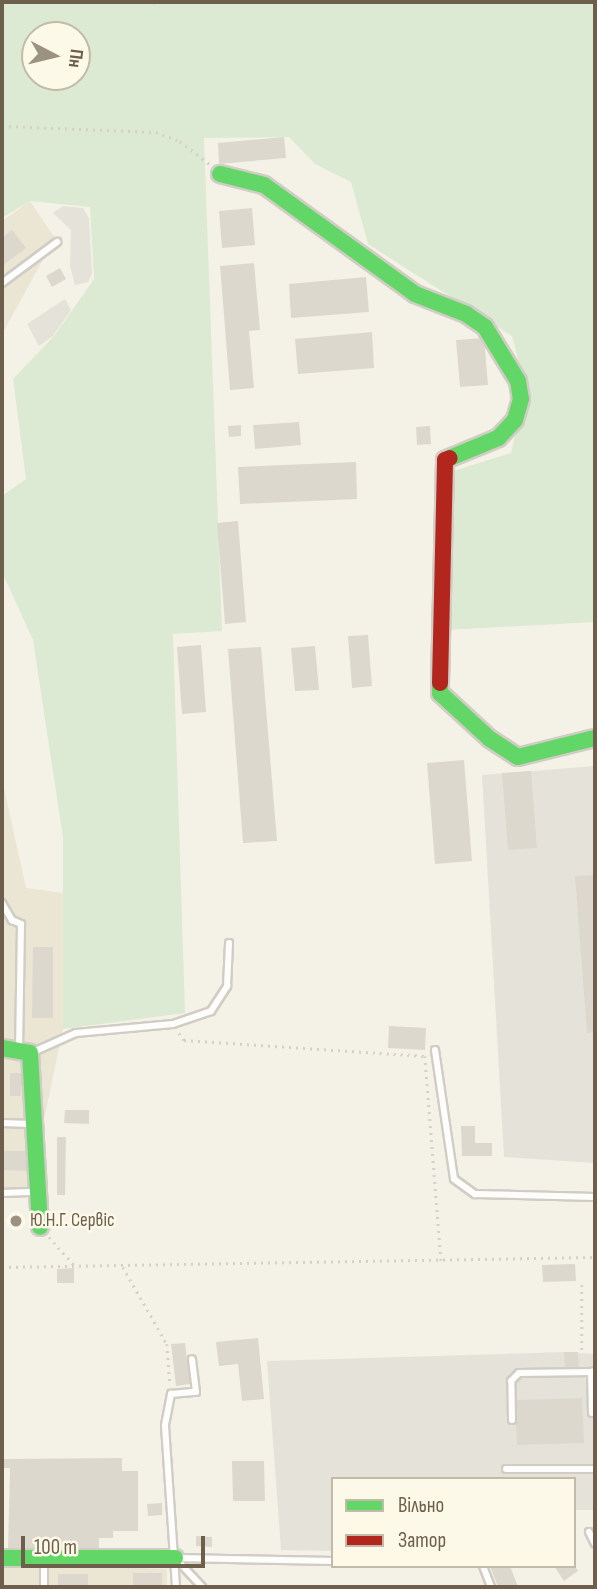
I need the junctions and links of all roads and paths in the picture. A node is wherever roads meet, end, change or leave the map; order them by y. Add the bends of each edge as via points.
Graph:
1 (2, 126) edge
2 (220, 174) joint
3 (57, 242) dead end
4 (2, 283) edge
5 (595, 738) edge
6 (2, 903) edge
7 (229, 943) dead end
8 (173, 1024) junction
9 (2, 1048) edge
10 (435, 1050) dead end
11 (24, 1051) junction
12 (2, 1123) edge
13 (36, 1124) junction
14 (38, 1192) junction
15 (2, 1193) edge
16 (595, 1197) edge
17 (40, 1227) joint
18 (595, 1257) edge
19 (441, 1260) junction
20 (75, 1266) junction
21 (2, 1267) edge
22 (123, 1267) junction
23 (582, 1285) dead end
24 (582, 1354) dead end
25 (192, 1359) dead end
26 (593, 1371) edge
27 (171, 1394) junction
28 (592, 1413) dead end
29 (512, 1420) dead end
30 (506, 1469) dead end
31 (595, 1469) edge
32 (589, 1532) dead end
33 (595, 1544) edge
34 (2, 1558) edge
35 (44, 1558) junction
36 (175, 1558) junction
37 (331, 1561) edge
38 (484, 1568) edge
39 (44, 1587) edge
40 (176, 1587) edge
41 (202, 1587) edge
42 (491, 1587) edge

1 - 2 path via 156,132 180,141
2 - 5 street via 264,185 415,295 466,314 485,327 505,356 521,399 515,420 498,438 445,460 440,693 518,757
3 - 4 lane
6 - 11 lane via 12,920 21,924
7 - 8 lane via 222,998 211,1011
8 - 11 lane via 76,1033
8 - 19 path via 184,1040 425,1056
9 - 11 street
10 - 16 lane via 454,1179 475,1194
11 - 13 street
12 - 13 lane
13 - 14 street
14 - 15 lane
14 - 17 street
17 - 20 path
18 - 19 path
19 - 22 path
20 - 21 path
20 - 22 path
22 - 27 path via 167,1344
23 - 24 path
25 - 27 lane via 197,1392
26 - 28 lane
26 - 29 lane via 519,1373 511,1381
27 - 36 lane via 165,1425
30 - 31 lane
32 - 33 lane
34 - 35 street
35 - 36 street
35 - 39 lane
36 - 37 lane
36 - 40 lane
36 - 41 lane
38 - 42 lane

